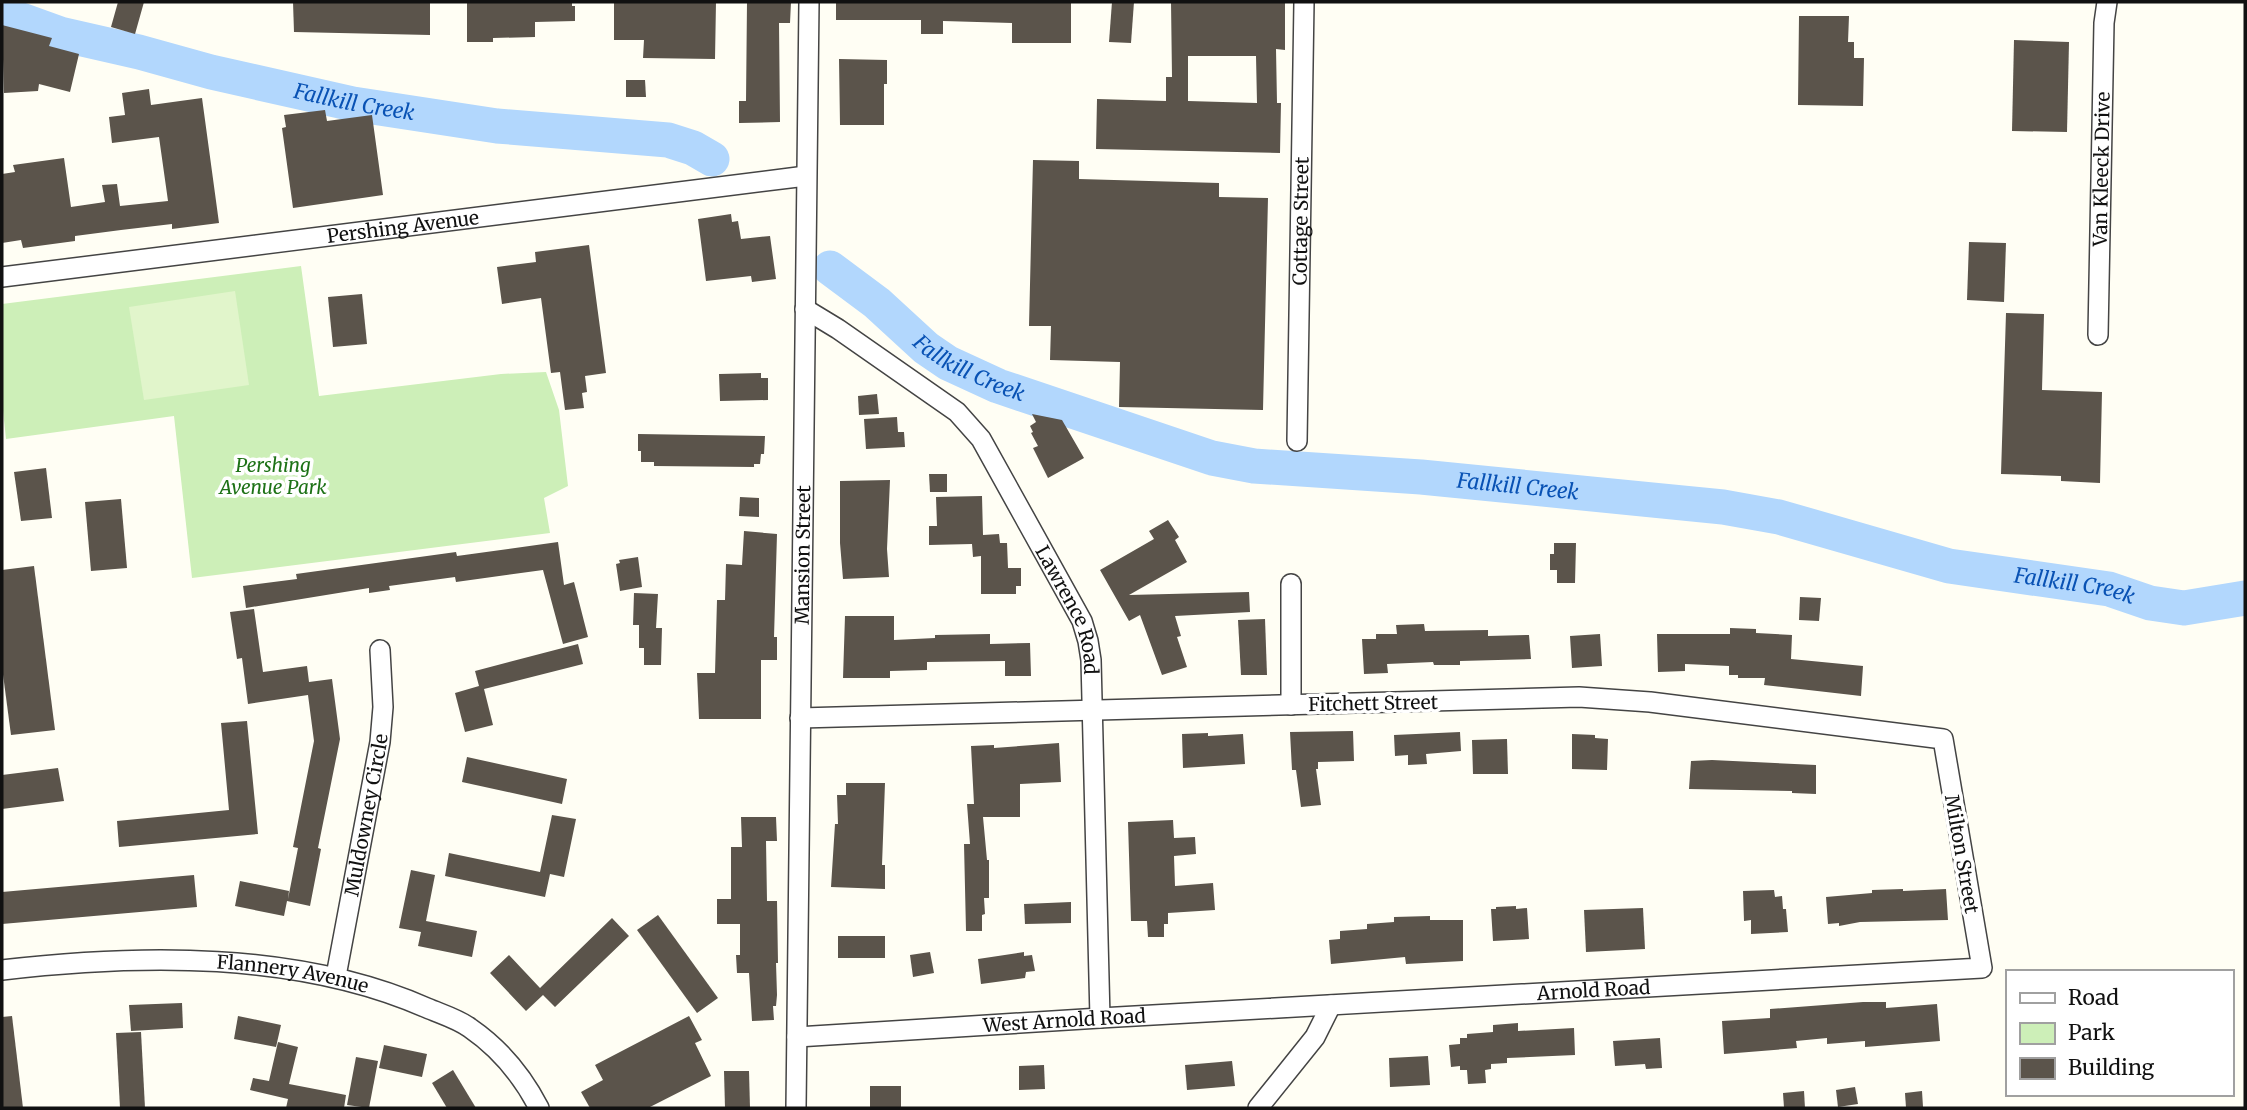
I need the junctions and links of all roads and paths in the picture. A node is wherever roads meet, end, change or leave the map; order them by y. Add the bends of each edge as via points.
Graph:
1 (809, 2) edge
2 (1304, 2) edge
3 (2107, 2) edge
4 (806, 176) junction
5 (2, 277) edge
6 (805, 309) junction
7 (2098, 335) dead end
8 (1297, 441) dead end
9 (1291, 584) dead end
10 (380, 650) dead end
11 (1291, 705) junction
12 (1092, 709) junction
13 (800, 718) junction
14 (1942, 739) joint
15 (1982, 968) joint
16 (2, 970) edge
17 (336, 976) junction
18 (1331, 1005) junction
19 (1100, 1018) junction
20 (797, 1037) junction
21 (539, 1108) edge
22 (796, 1108) edge
23 (1258, 1108) edge

1 - 4 street, Mansion Street
2 - 8 street, Cottage Street
3 - 7 street, Van Kleeck Drive
4 - 5 street, Pershing Avenue
4 - 6 street, Mansion Street
6 - 12 street, Lawrence Road via 957,412 981,439 1082,621 1091,660
6 - 13 street, Mansion Street
9 - 11 street
10 - 17 street, Muldowney Circle via 380,743
11 - 12 street, Fitchett Street
11 - 14 street, Fitchett Street via 1612,698
12 - 13 street, Fitchett Street
12 - 19 street, Lawrence Road
13 - 20 street, Mansion Street
14 - 15 street, Milton Street
15 - 18 street, Arnold Road
16 - 17 street, Flannery Avenue via 145,959 216,961
17 - 21 street, Flannery Avenue via 397,995 468,1026 495,1047
18 - 19 street, West Arnold Road
18 - 23 street via 1315,1037
19 - 20 street, West Arnold Road
20 - 22 street, Mansion Street

